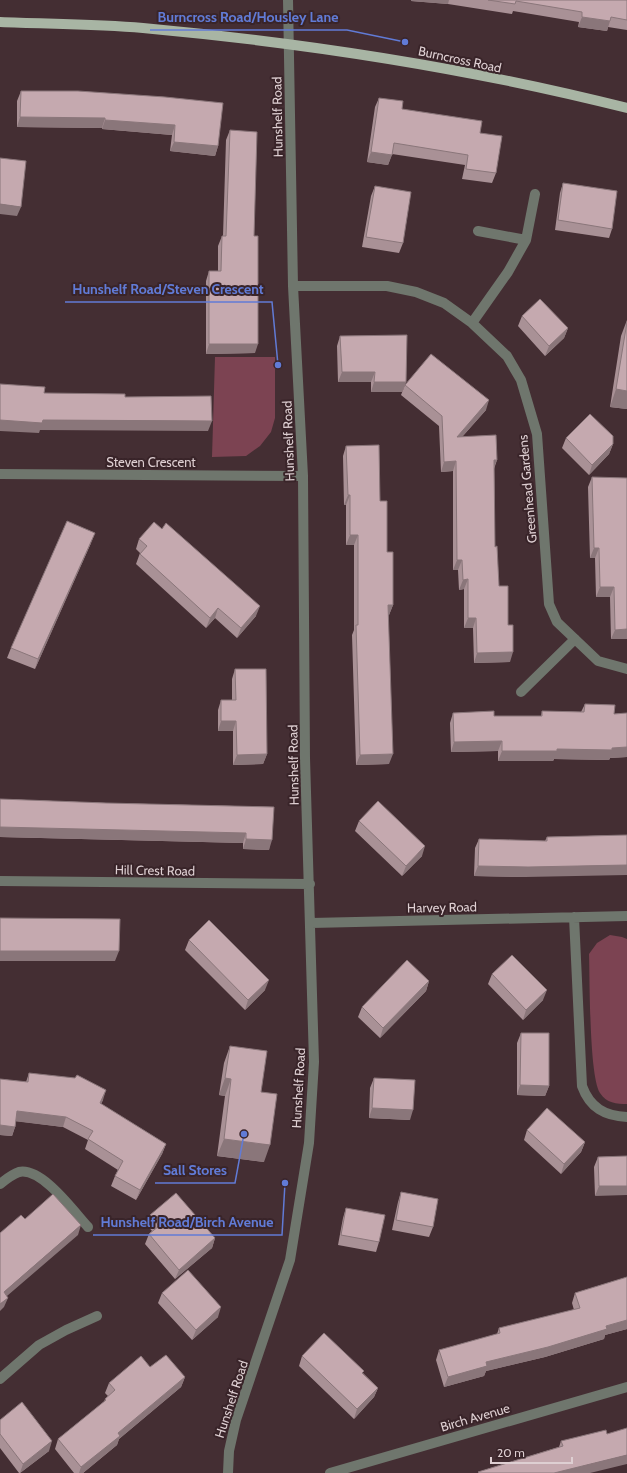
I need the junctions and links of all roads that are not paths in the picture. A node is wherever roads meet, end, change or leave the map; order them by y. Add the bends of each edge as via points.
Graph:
1 (288, 0) edge
2 (0, 22) edge
3 (289, 45) junction
4 (627, 108) edge
5 (535, 194) dead end
6 (478, 231) dead end
7 (526, 240) junction
8 (293, 286) junction
9 (472, 323) junction
10 (0, 474) edge
11 (303, 476) junction
12 (575, 639) junction
13 (627, 670) edge
14 (520, 692) dead end
15 (0, 881) edge
16 (310, 884) junction
17 (627, 916) edge
18 (574, 917) junction
19 (311, 923) junction
20 (627, 1117) edge
21 (0, 1184) edge
22 (88, 1227) dead end
23 (97, 1316) dead end
24 (0, 1379) edge
25 (627, 1387) edge
26 (228, 1473) edge
27 (330, 1473) edge

1 - 3 street, Hunshelf Road
2 - 3 main road, Burncross Road via 142,28
3 - 4 main road, Burncross Road via 403,60
3 - 8 street, Hunshelf Road
5 - 7 street
6 - 7 street
7 - 9 street via 508,272
8 - 9 street, Greenhead Gardens via 387,286 416,292 444,303
8 - 11 street, Hunshelf Road
9 - 12 street, Greenhead Gardens via 507,356 521,380 537,434 549,604 557,622
10 - 11 street, Steven Crescent
11 - 16 street, Hunshelf Road via 305,758
12 - 13 street, Greenhead Gardens via 598,661
12 - 14 street
15 - 16 street, Hill Crest Road
16 - 19 street, Hunshelf Road
17 - 18 street, Harvey Road
18 - 19 street, Harvey Road
18 - 20 street via 582,1086 586,1097 598,1110 614,1116
19 - 26 street, Hunshelf Road via 314,1062 309,1143 290,1260 236,1420 229,1451
21 - 22 street via 18,1172 30,1173 59,1194
23 - 24 street via 39,1345
25 - 27 street, Birch Avenue

